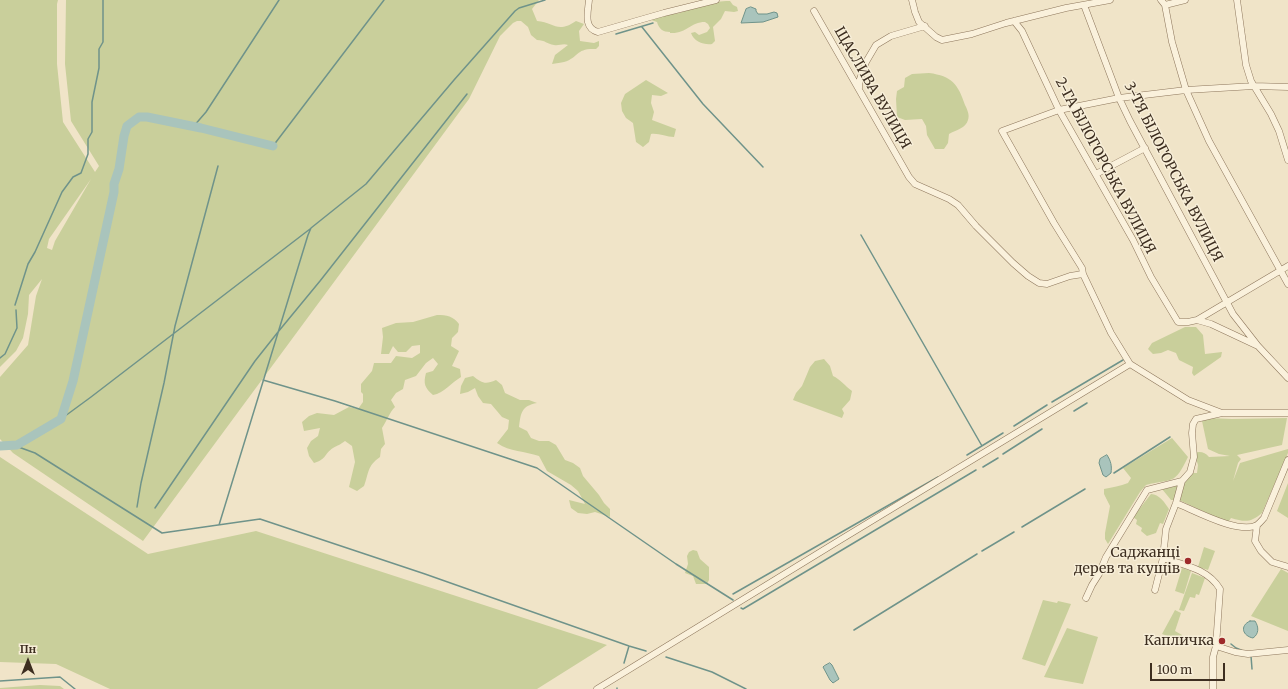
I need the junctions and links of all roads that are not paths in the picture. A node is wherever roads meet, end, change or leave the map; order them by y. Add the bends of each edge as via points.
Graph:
1 (589, 0) edge
2 (716, 0) edge
3 (912, 0) edge
4 (1110, 0) edge
5 (1185, 0) edge
6 (1237, 0) edge
7 (1163, 2) edge
8 (1084, 5) junction
9 (814, 11) dead end
10 (1014, 21) junction
11 (925, 26) junction
12 (1254, 86) junction
13 (1288, 87) edge
14 (859, 89) junction
15 (1186, 90) junction
16 (1119, 98) junction
17 (1059, 110) junction
18 (1145, 148) junction
19 (1288, 160) edge
20 (1096, 174) junction
21 (1288, 266) edge
22 (1281, 271) junction
23 (1083, 274) junction
24 (1288, 284) edge
25 (1228, 303) junction
26 (1197, 320) junction
27 (1258, 346) junction
28 (1130, 364) junction
29 (1288, 378) edge
30 (1222, 413) junction
31 (1288, 413) edge
32 (1288, 460) edge
33 (1182, 481) junction
34 (1176, 502) junction
35 (1257, 525) junction
36 (1163, 558) junction
37 (1288, 567) edge
38 (1155, 590) dead end
39 (1086, 598) dead end
40 (1216, 646) junction
41 (1288, 650) edge
42 (597, 689) edge
43 (1213, 689) edge

1 - 2 street via 587,20 590,27 598,32
3 - 11 street via 920,22
4 - 8 street
5 - 7 street
6 - 12 street via 1246,65
7 - 15 street
8 - 10 street
8 - 16 street, 3-ТЯ БІЛОГОРСЬКА ВУЛИЦЯ
9 - 14 street, ЩАСЛИВА ВУЛИЦЯ
10 - 11 street via 942,40
10 - 17 street, 2-ГА БІЛОГОРСЬКА ВУЛИЦЯ via 1022,31
11 - 14 street via 890,36 876,45 866,62
12 - 13 street
12 - 15 street
12 - 19 street via 1276,126
14 - 23 street, ЩАСЛИВА ВУЛИЦЯ via 915,184 958,205 1013,263 1039,283 1047,284
15 - 16 street
15 - 22 street via 1209,141
16 - 17 street
16 - 18 street, 3-ТЯ БІЛОГОРСЬКА ВУЛИЦЯ
17 - 20 street, 2-ГА БІЛОГОРСЬКА ВУЛИЦЯ
17 - 23 street via 1002,131 1082,268
18 - 20 street
18 - 25 street, 3-ТЯ БІЛОГОРСЬКА ВУЛИЦЯ
20 - 26 street, 2-ГА БІЛОГОРСЬКА ВУЛИЦЯ via 1178,322
21 - 22 street
22 - 24 street
22 - 25 street
23 - 28 street via 1111,333
25 - 26 street
25 - 27 street, 3-ТЯ БІЛОГОРСЬКА ВУЛИЦЯ via 1233,314
26 - 27 street
27 - 29 street, 3-ТЯ БІЛОГОРСЬКА ВУЛИЦЯ
28 - 30 street via 1188,400
28 - 42 street
30 - 31 street
30 - 33 street via 1196,419 1193,424 1194,457 1190,472
32 - 35 street via 1264,518
33 - 34 street
33 - 39 street via 1147,490 1106,557
34 - 35 street via 1228,525
34 - 36 street via 1166,529
35 - 37 street via 1255,541 1262,551 1272,562
36 - 38 street
36 - 40 street via 1194,568 1216,582 1220,589
40 - 41 street via 1248,654
40 - 43 street via 1212,657

